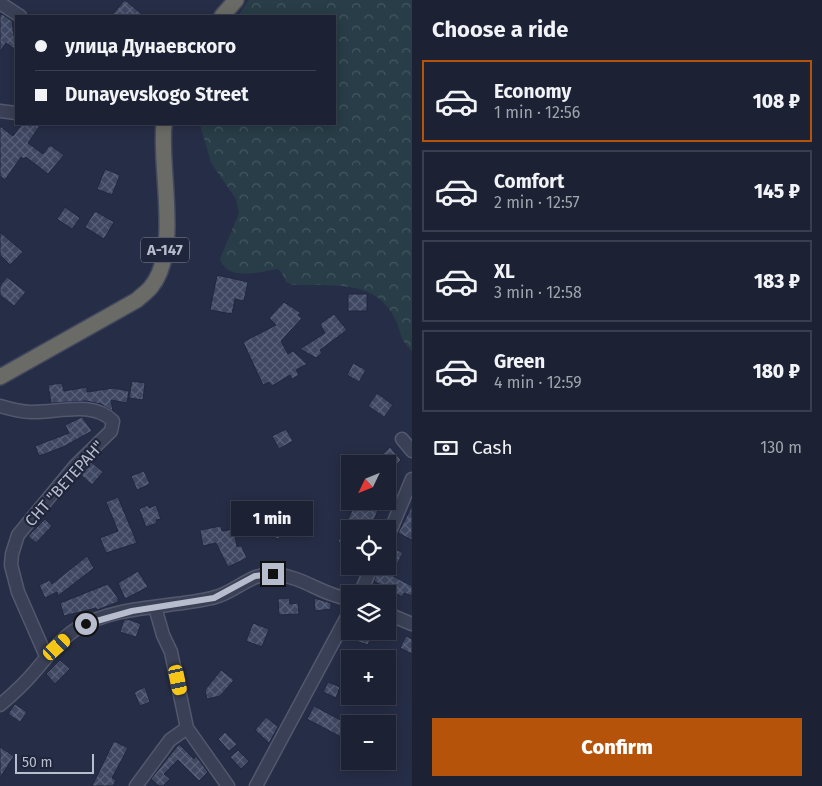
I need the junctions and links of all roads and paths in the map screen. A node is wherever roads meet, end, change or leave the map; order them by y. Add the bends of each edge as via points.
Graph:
1 (236, 0) edge
2 (0, 3) edge
3 (18, 15) edge
4 (223, 15) edge
5 (0, 111) edge
6 (15, 113) edge
7 (164, 125) edge
8 (0, 377) edge
9 (0, 406) edge
10 (402, 439) dead end
11 (412, 450) edge
12 (412, 479) edge
13 (395, 520) edge
14 (341, 598) edge
15 (155, 607) junction
16 (396, 617) edge
17 (412, 624) edge
18 (341, 628) edge
19 (46, 656) junction
20 (0, 705) edge
21 (187, 728) junction
22 (136, 786) edge
23 (228, 786) edge
24 (256, 786) edge

1 - 4 highway
2 - 3 street
5 - 6 street
7 - 8 highway, А-147 via 168,239 152,286 137,300
9 - 19 street, СНТ "ВЕТЕРАН" via 29,412 95,410 113,421 111,431 75,466 18,535 12,554 10,564 18,592
10 - 11 street
12 - 13 street
14 - 15 street via 304,580 273,574 255,576 214,598
15 - 19 street via 96,620 77,628
15 - 21 street via 171,652
16 - 17 street
18 - 24 street
19 - 20 street
21 - 22 street via 170,740
21 - 23 street

